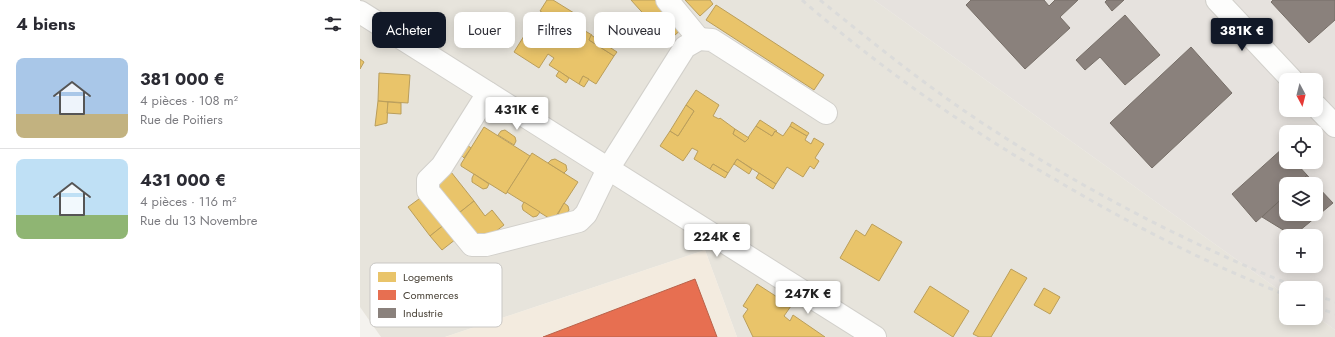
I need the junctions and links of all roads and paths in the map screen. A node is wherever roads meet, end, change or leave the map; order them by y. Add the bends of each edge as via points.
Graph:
1 (667, 0) edge
2 (1217, 0) edge
3 (360, 12) edge
4 (699, 39) junction
5 (1285, 73) edge
6 (488, 93) junction
7 (826, 113) dead end
8 (1323, 113) edge
9 (1335, 126) edge
10 (608, 169) junction
11 (875, 337) edge

1 - 4 street
2 - 5 street
3 - 6 street
4 - 7 street via 712,40
4 - 10 street via 685,47
6 - 10 street
6 - 10 street via 442,166 428,180 428,190 472,245 486,245 579,221 586,214
8 - 9 street
10 - 11 street

